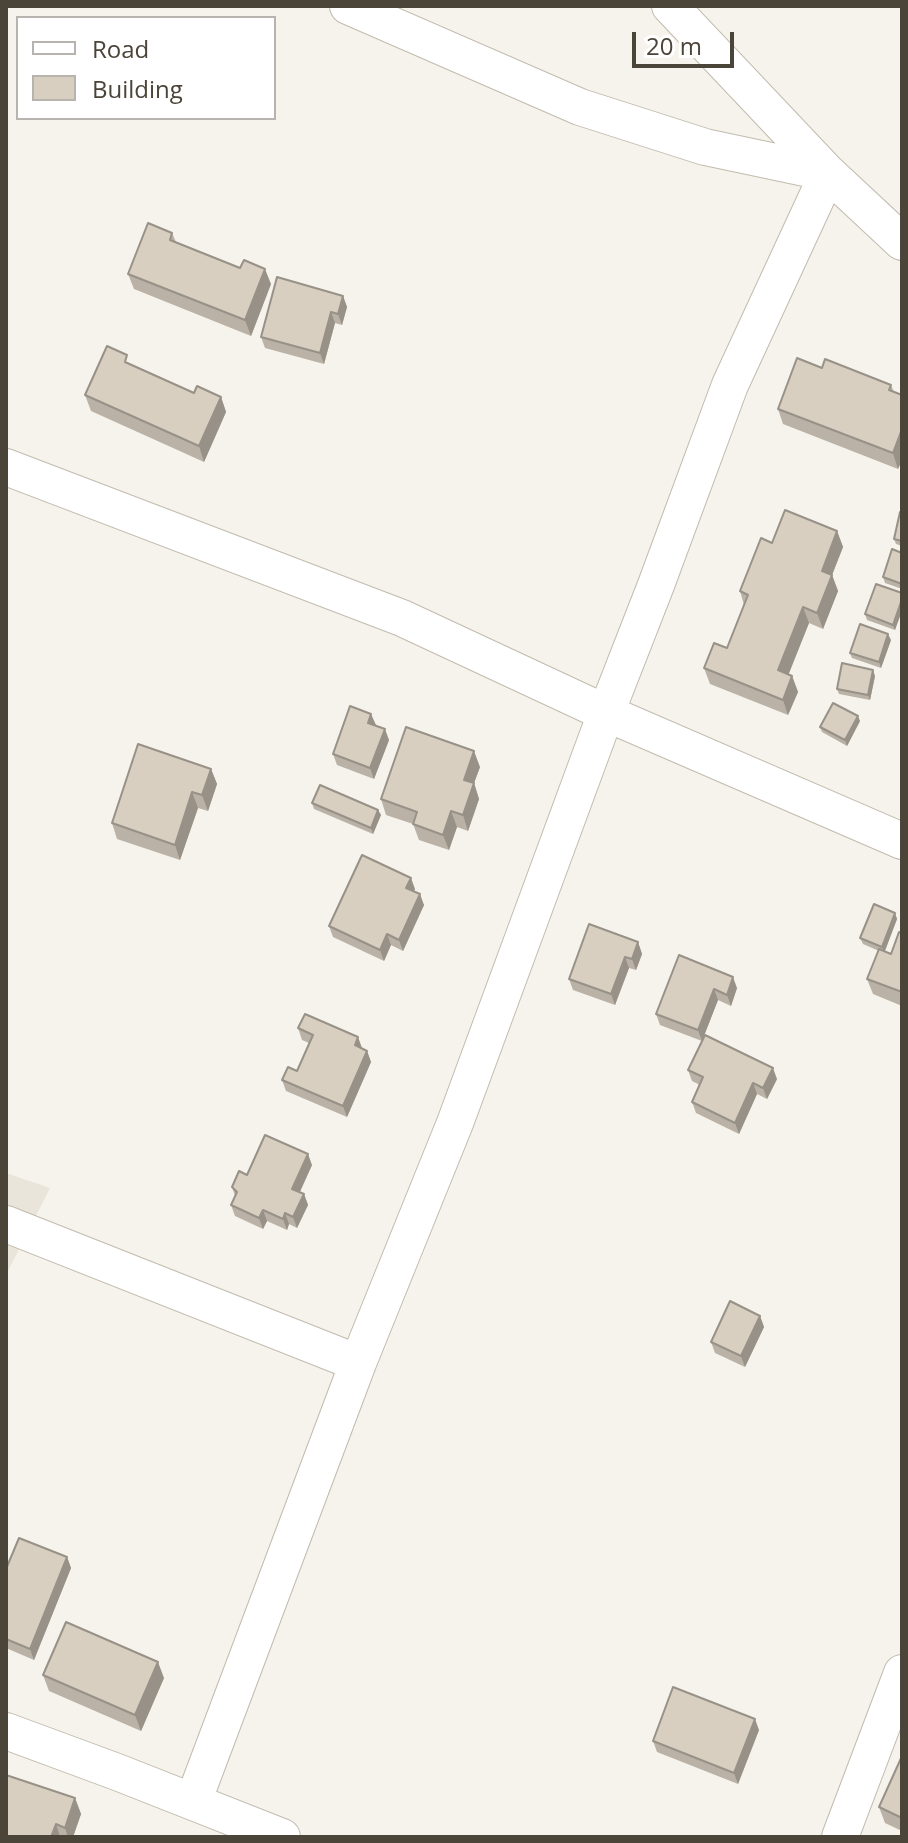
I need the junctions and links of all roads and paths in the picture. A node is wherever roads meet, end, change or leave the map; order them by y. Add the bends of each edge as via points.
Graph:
1 (348, 6) edge
2 (670, 6) edge
3 (828, 173) junction
4 (902, 242) edge
5 (6, 467) edge
6 (606, 713) junction
7 (902, 841) edge
8 (6, 1224) edge
9 (358, 1363) junction
10 (902, 1673) edge
11 (6, 1731) edge
12 (193, 1802) junction
13 (282, 1837) edge
14 (840, 1837) edge

1 - 3 street via 580,107 705,147
2 - 3 street
3 - 4 street
3 - 6 street via 730,385
5 - 6 street via 402,618
6 - 7 street
6 - 9 street via 455,1123
8 - 9 street
9 - 12 street
10 - 14 street
11 - 12 street
12 - 13 street

